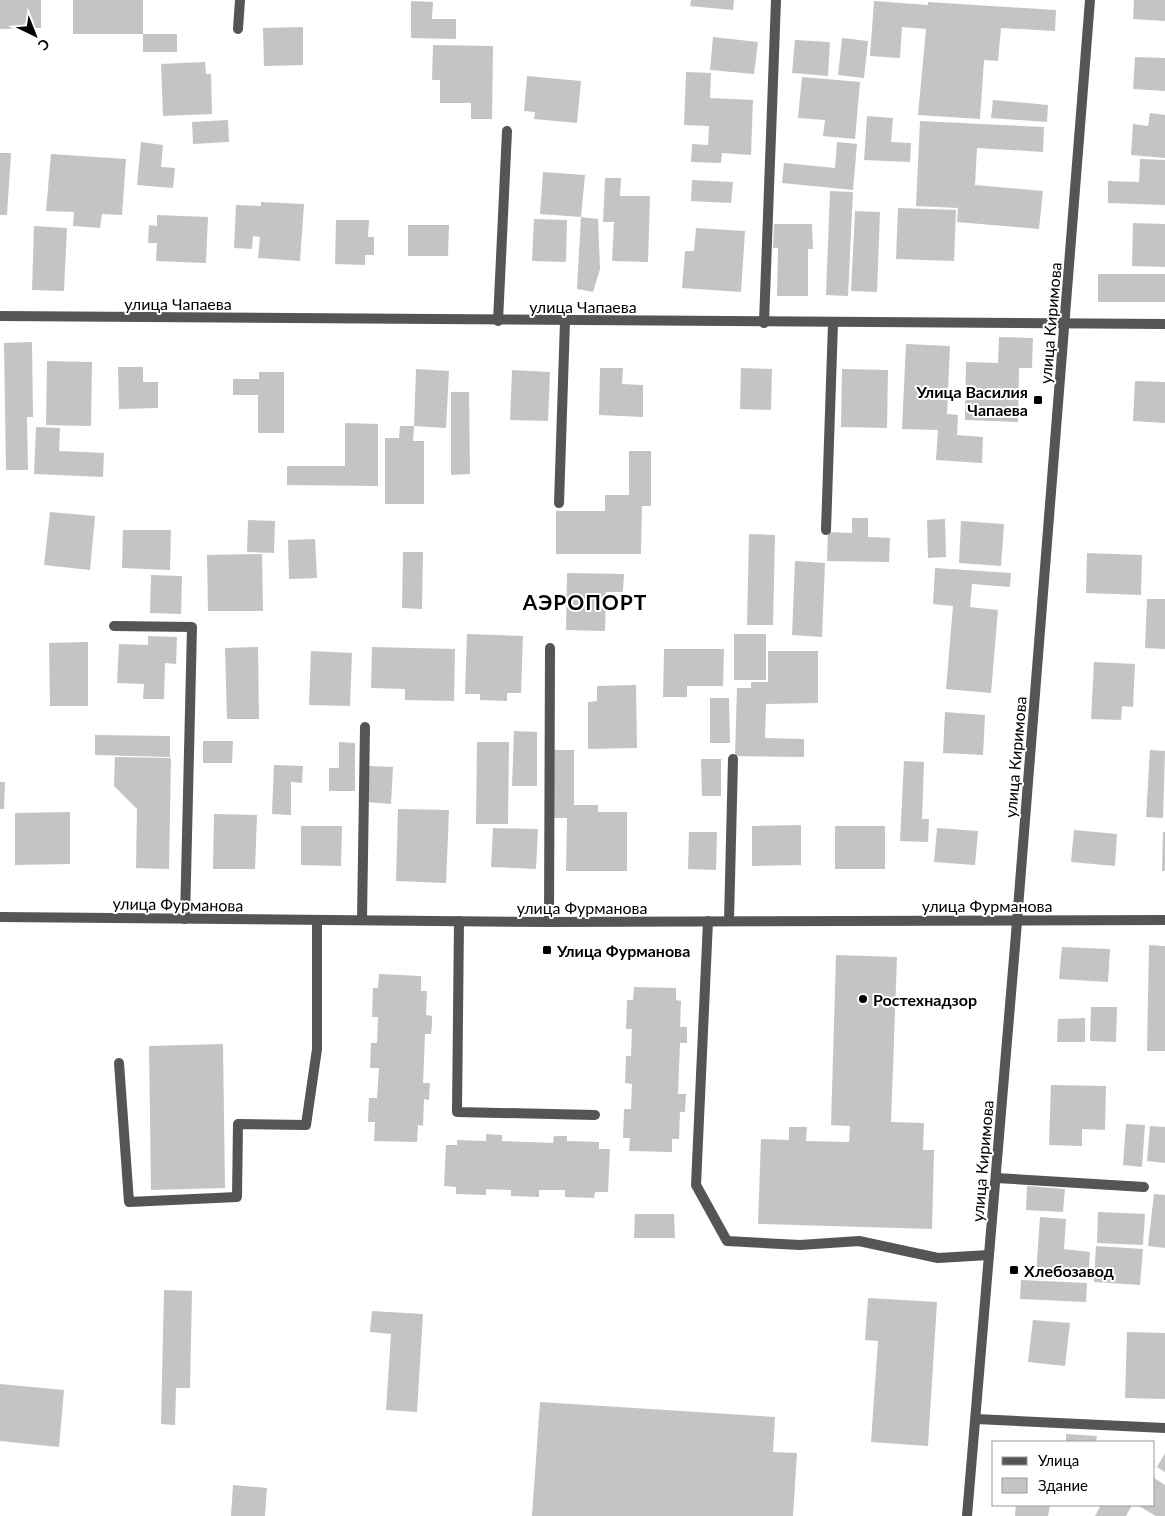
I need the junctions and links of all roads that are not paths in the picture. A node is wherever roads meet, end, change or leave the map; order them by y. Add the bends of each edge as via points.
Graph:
1 (240, 0) edge
2 (776, 0) edge
3 (1090, 0) edge
4 (238, 29) dead end
5 (507, 131) dead end
6 (0, 316) edge
7 (498, 320) junction
8 (564, 321) junction
9 (764, 323) junction
10 (833, 323) junction
11 (1065, 323) junction
12 (1165, 324) edge
13 (559, 503) dead end
14 (826, 530) dead end
15 (114, 626) dead end
16 (550, 648) dead end
17 (365, 727) dead end
18 (733, 759) dead end
19 (0, 917) edge
20 (185, 919) junction
21 (1018, 919) junction
22 (317, 920) junction
23 (362, 920) junction
24 (1165, 920) edge
25 (459, 921) junction
26 (708, 921) junction
27 (729, 921) junction
28 (550, 922) junction
29 (119, 1063) dead end
30 (595, 1114) dead end
31 (996, 1178) junction
32 (1144, 1187) dead end
33 (989, 1255) junction
34 (976, 1419) junction
35 (1165, 1428) edge
36 (967, 1516) edge

1 - 4 street
2 - 9 street
3 - 11 street, улица Киримова
5 - 7 street
6 - 7 street, улица Чапаева
7 - 8 street, улица Чапаева
8 - 9 street, улица Чапаева
8 - 13 street
9 - 10 street, улица Чапаева
10 - 11 street, улица Чапаева
10 - 14 street
11 - 12 street, улица Чапаева
11 - 21 street, улица Киримова
15 - 20 street via 192,627
16 - 28 street
17 - 23 street
18 - 27 street
19 - 20 street, улица Фурманова
20 - 22 street, улица Фурманова
21 - 24 street, улица Фурманова
21 - 27 street, улица Фурманова
21 - 31 street, улица Киримова
22 - 23 street, улица Фурманова
22 - 29 street via 316,1049 306,1125 238,1124 237,1197 129,1202
23 - 25 street, улица Фурманова
25 - 28 street, улица Фурманова
25 - 30 street via 457,1112
26 - 27 street, улица Фурманова
26 - 28 street, улица Фурманова
26 - 33 street via 696,1185 727,1241 800,1245 859,1241 938,1258
31 - 32 street
31 - 33 street, улица Киримова
33 - 34 street, улица Киримова
34 - 35 street
34 - 36 street, улица Киримова

